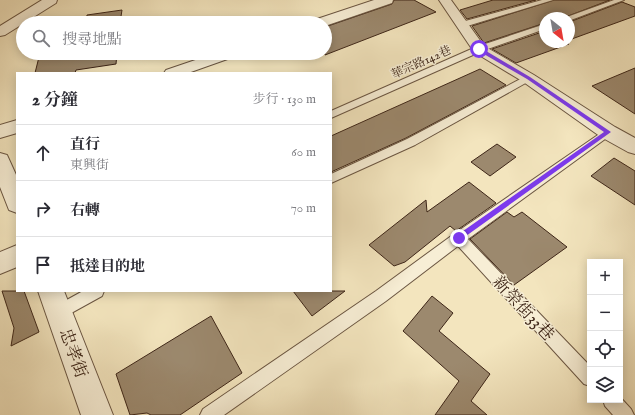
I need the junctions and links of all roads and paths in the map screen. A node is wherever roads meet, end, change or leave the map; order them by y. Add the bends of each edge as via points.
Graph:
1 (51, 0) edge
2 (66, 0) edge
3 (387, 0) edge
4 (445, 0) edge
5 (550, 0) edge
6 (621, 0) edge
7 (26, 16) edge
8 (42, 16) edge
9 (575, 16) edge
10 (332, 19) edge
11 (16, 22) edge
12 (461, 25) junction
13 (539, 28) edge
14 (0, 32) edge
15 (16, 34) edge
16 (0, 44) edge
17 (479, 49) junction
18 (210, 60) edge
19 (175, 72) edge
20 (528, 78) junction
21 (332, 115) edge
22 (16, 126) edge
23 (0, 132) edge
24 (608, 132) junction
25 (635, 148) edge
26 (0, 160) edge
27 (332, 179) edge
28 (16, 201) edge
29 (459, 238) junction
30 (16, 256) edge
31 (0, 263) edge
32 (93, 292) edge
33 (55, 302) edge
34 (587, 375) edge
35 (614, 403) edge
36 (97, 415) edge
37 (209, 415) edge
38 (625, 415) edge

1 - 7 street
2 - 8 street
3 - 10 street
4 - 12 street
5 - 12 lane
6 - 9 lane
11 - 14 street
12 - 17 street
13 - 17 lane, 華宗路142巷
15 - 16 street
17 - 20 street
17 - 21 lane, 華宗路142巷
18 - 19 street
20 - 24 street
20 - 27 lane via 411,142
22 - 23 street
24 - 25 street
24 - 29 lane
26 - 28 street
29 - 34 lane, 新榮街33巷
29 - 37 lane via 381,296
30 - 31 street
32 - 33 lane
33 - 36 street, 忠孝街
35 - 38 lane

